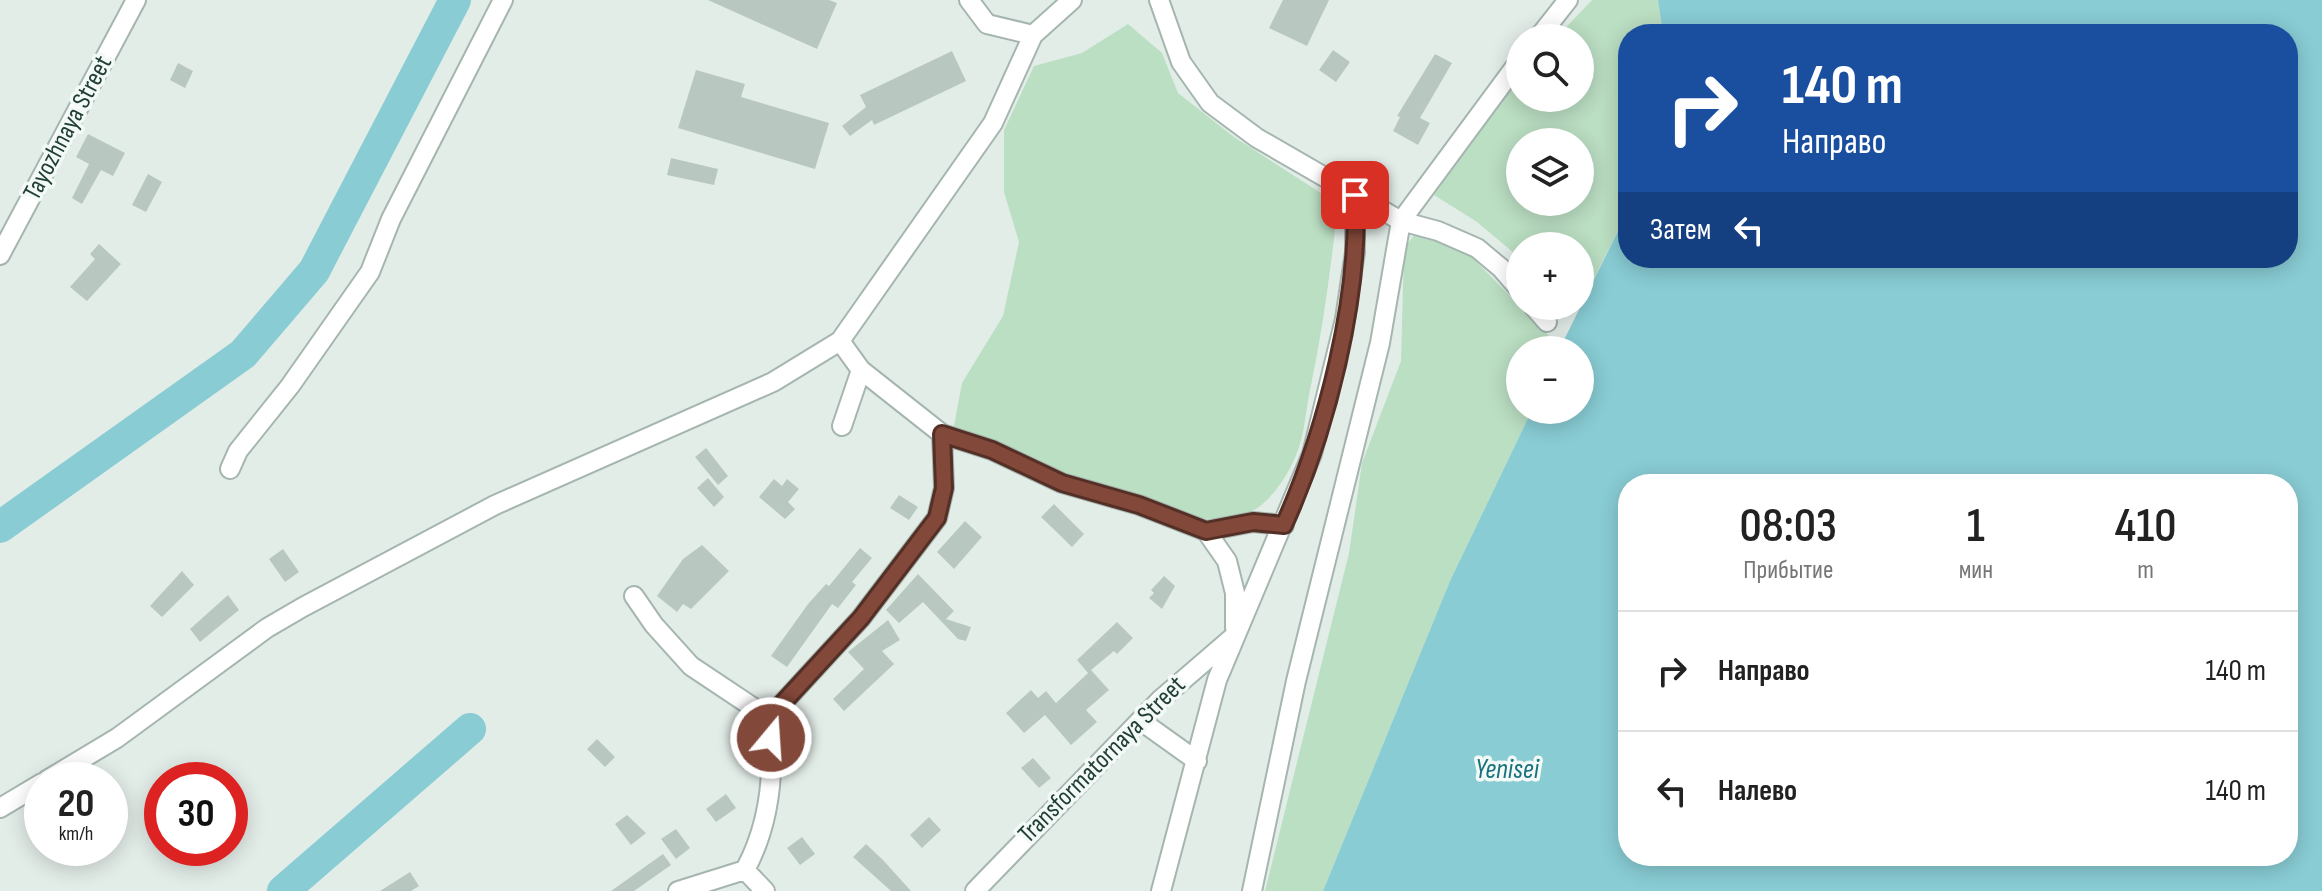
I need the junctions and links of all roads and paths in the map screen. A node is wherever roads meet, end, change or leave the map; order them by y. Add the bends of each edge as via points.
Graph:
1 (136, 0) edge
2 (503, 0) edge
3 (969, 0) edge
4 (1072, 0) edge
5 (1159, 0) edge
6 (1568, 0) edge
7 (1549, 24) edge
8 (1033, 35) junction
9 (1506, 79) edge
10 (1355, 195) junction
11 (1401, 221) junction
12 (0, 255) edge
13 (1506, 274) edge
14 (840, 341) junction
15 (861, 370) junction
16 (842, 426) dead end
17 (942, 434) junction
18 (230, 469) dead end
19 (1284, 525) junction
20 (1206, 531) junction
21 (634, 596) dead end
22 (1235, 636) junction
23 (769, 718) junction
24 (1141, 721) junction
25 (1197, 761) junction
26 (77, 762) edge
27 (24, 794) edge
28 (0, 808) edge
29 (745, 870) junction
30 (678, 891) edge
31 (765, 891) edge
32 (975, 891) edge
33 (1161, 891) edge
34 (1252, 891) edge

1 - 12 street, Tayozhnaya Street
2 - 18 street via 391,219 370,272
3 - 8 street via 987,24
4 - 8 street
5 - 10 street via 1181,62 1210,103 1257,138
6 - 7 street
8 - 14 street via 993,123
9 - 11 street
10 - 11 street
10 - 19 street via 1355,252 1345,319 1312,454
11 - 13 street via 1477,248
11 - 34 street via 1380,343 1300,666
14 - 15 street
14 - 26 street via 773,382 495,505 303,607
15 - 16 street
15 - 17 street
17 - 20 street via 992,450 1062,483
17 - 23 street via 944,488 937,518 861,618
19 - 20 street via 1253,522
19 - 22 street
20 - 22 street via 1227,561 1235,593
21 - 23 street via 691,666
22 - 24 street, Transformatornaya Street via 1189,671
22 - 25 street via 1202,730
23 - 29 street via 769,799 759,843
24 - 25 street
24 - 32 street, Transformatornaya Street
25 - 33 street
27 - 28 street
29 - 30 street
29 - 31 street

